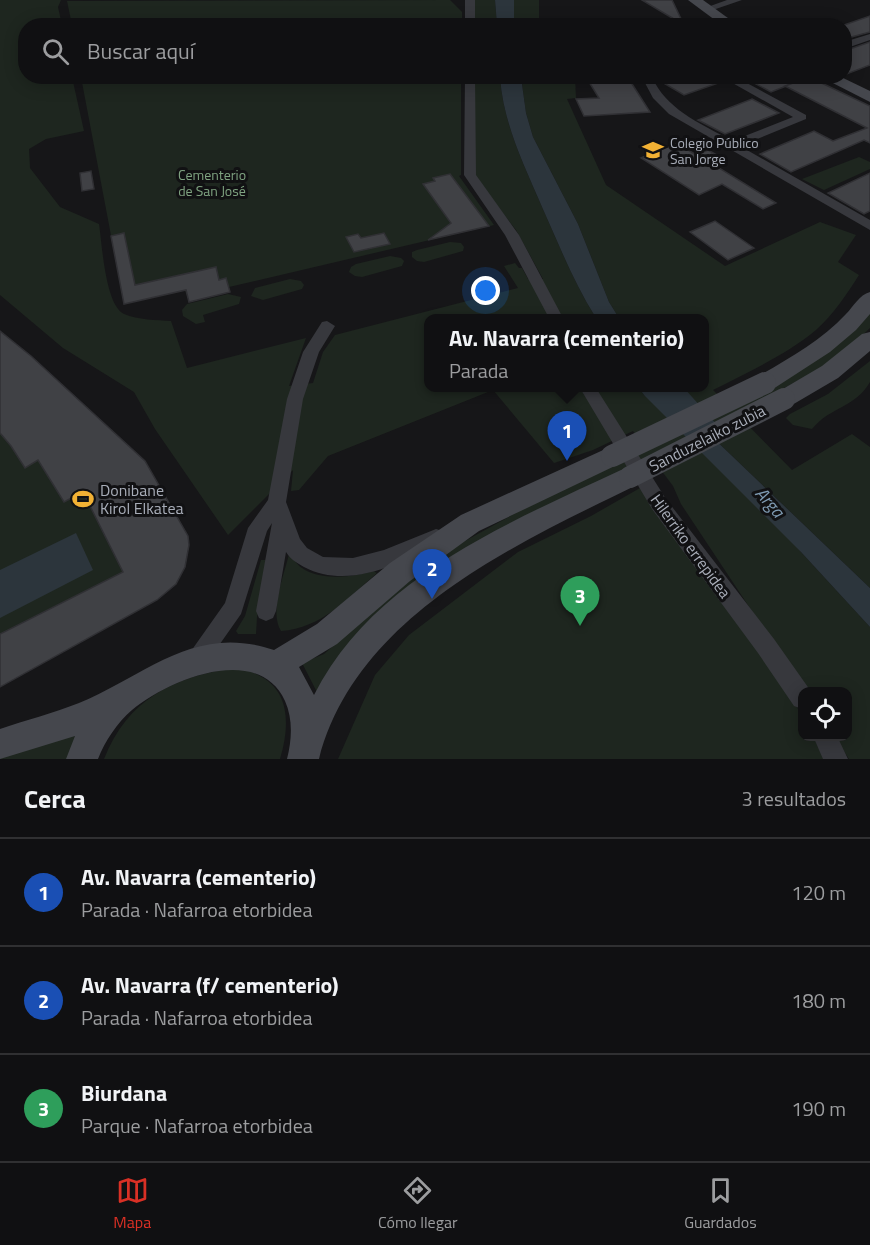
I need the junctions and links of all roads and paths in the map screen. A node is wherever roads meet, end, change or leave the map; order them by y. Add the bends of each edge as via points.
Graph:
1 (686, 0) edge
2 (694, 0) edge
3 (737, 0) edge
4 (469, 2) edge
5 (707, 9) junction
6 (470, 18) edge
7 (710, 18) edge
8 (721, 18) edge
9 (870, 37) edge
10 (852, 43) edge
11 (852, 82) edge
12 (470, 84) edge
13 (653, 84) edge
14 (740, 84) edge
15 (842, 84) edge
16 (870, 90) edge
17 (870, 97) edge
18 (730, 146) junction
19 (870, 226) edge
20 (870, 299) edge
21 (554, 314) edge
22 (327, 326) dead end
23 (870, 339) edge
24 (591, 392) edge
25 (621, 466) junction
26 (280, 508) junction
27 (470, 524) junction
28 (266, 610) dead end
29 (195, 661) junction
30 (276, 665) junction
31 (798, 692) edge
32 (123, 699) junction
33 (827, 741) edge
34 (0, 745) edge
35 (306, 750) edge
36 (82, 759) edge
37 (836, 759) edge

1 - 7 main road
2 - 5 main road
3 - 5 street
4 - 6 street
5 - 8 main road
9 - 10 street
11 - 16 main road
12 - 21 street via 470,175 512,235
13 - 18 street via 657,96 673,112
14 - 18 street via 802,117
15 - 17 main road
18 - 19 street
20 - 25 main road, Sanduzelaiko zubia, bridge via 827,345
22 - 26 street via 311,352 295,399
23 - 25 main road, Sanduzelaiko zubia, bridge via 830,372 784,399
24 - 31 street, Hilerriko errepidea via 659,504
25 - 27 main road
25 - 35 main road via 424,591 369,640 343,674
26 - 27 street via 295,550 316,566 339,569 367,565
26 - 28 street
26 - 29 street via 258,528 234,607
27 - 30 main road via 400,572 327,634
29 - 30 main road via 216,655 237,656
29 - 32 main road
30 - 35 main road via 290,677 300,696
32 - 34 main road via 82,718
32 - 36 main road via 90,738
33 - 37 street

